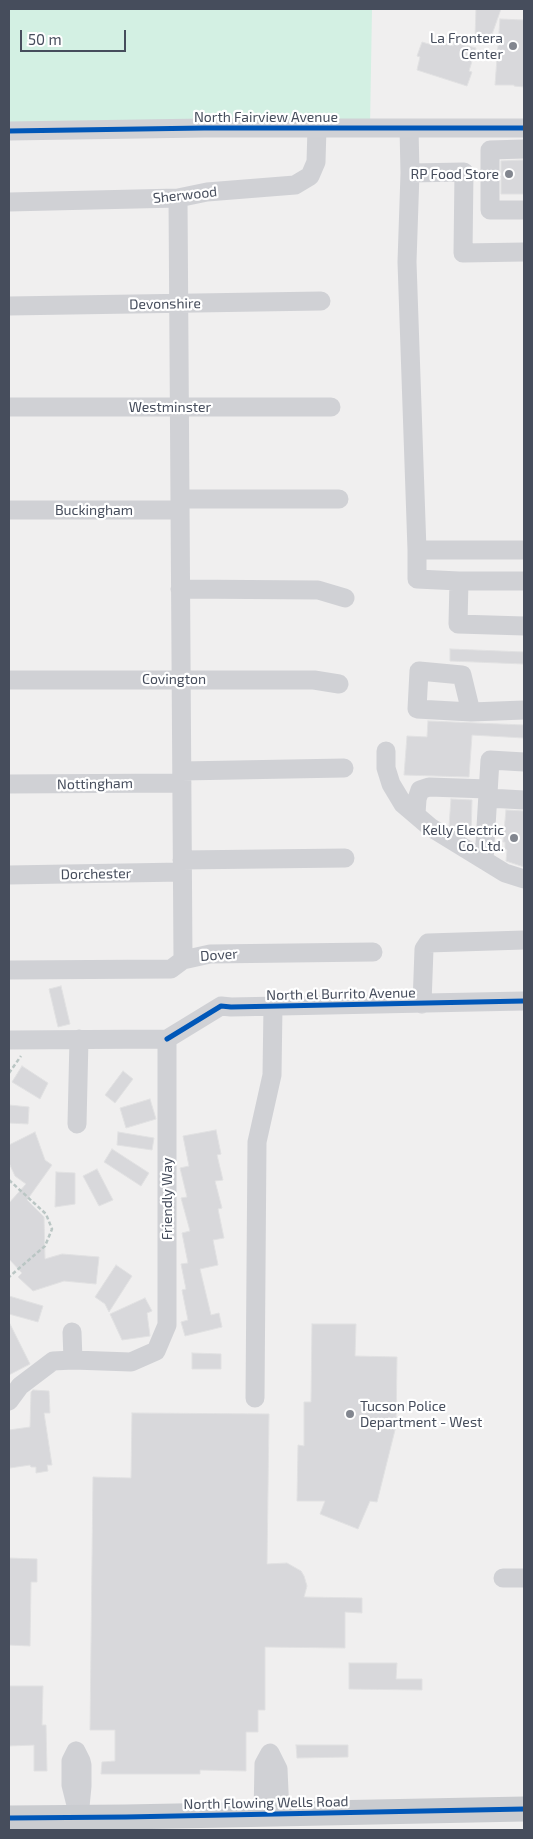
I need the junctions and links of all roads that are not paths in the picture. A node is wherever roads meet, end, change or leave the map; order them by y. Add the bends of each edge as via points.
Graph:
1 (317, 128) junction
2 (410, 128) junction
3 (524, 128) edge
4 (9, 131) edge
5 (524, 149) edge
6 (410, 173) junction
7 (178, 198) junction
8 (9, 202) edge
9 (524, 210) edge
10 (524, 252) edge
11 (321, 301) dead end
12 (178, 304) junction
13 (9, 306) edge
14 (9, 407) edge
15 (179, 407) junction
16 (330, 407) dead end
17 (340, 499) dead end
18 (180, 505) junction
19 (9, 510) edge
20 (417, 550) junction
21 (524, 550) edge
22 (459, 581) junction
23 (524, 581) edge
24 (180, 589) junction
25 (345, 598) dead end
26 (524, 626) edge
27 (181, 679) junction
28 (9, 680) edge
29 (338, 684) dead end
30 (524, 710) edge
31 (471, 712) dead end
32 (386, 750) dead end
33 (524, 762) edge
34 (344, 768) dead end
35 (182, 777) junction
36 (9, 784) edge
37 (488, 793) junction
38 (524, 800) edge
39 (416, 814) junction
40 (345, 858) dead end
41 (484, 860) junction
42 (182, 866) junction
43 (9, 875) edge
44 (524, 879) edge
45 (524, 940) edge
46 (373, 952) dead end
47 (183, 960) junction
48 (9, 970) edge
49 (524, 1001) edge
50 (422, 1004) junction
51 (273, 1006) junction
52 (80, 1039) junction
53 (167, 1039) junction
54 (9, 1040) edge
55 (77, 1124) dead end
56 (72, 1332) dead end
57 (73, 1360) junction
58 (255, 1398) dead end
59 (9, 1401) edge
60 (503, 1578) dead end
61 (524, 1578) edge
62 (524, 1809) edge
63 (9, 1818) edge
64 (42, 1824) edge
65 (126, 1824) edge

1 - 2 street, North Fairview Avenue
1 - 4 street, North Fairview Avenue
1 - 7 street, Sherwood via 316,162 310,176 295,184 207,192
2 - 3 street, North Fairview Avenue
2 - 6 street
5 - 9 street via 490,150 490,210
6 - 10 street via 464,172 463,253
6 - 20 street via 407,262
7 - 8 street, Sherwood
7 - 12 street
11 - 12 street, Devonshire
12 - 13 street, Devonshire
12 - 15 street
14 - 15 street, Westminster
15 - 16 street, Westminster
15 - 18 street
17 - 18 street, Buckingham
18 - 19 street, Buckingham
18 - 24 street
20 - 21 street
20 - 22 street via 417,579
22 - 23 street
22 - 26 street via 458,624
24 - 25 street via 318,590
24 - 27 street
27 - 28 street, Covington
27 - 29 street, Covington via 314,680
27 - 35 street
30 - 31 street
32 - 39 street via 386,768 391,784 403,804
33 - 37 street via 490,760
34 - 35 street, Nottingham
35 - 36 street, Nottingham
35 - 42 street
37 - 38 street
37 - 39 street via 429,787 420,790
37 - 41 street
39 - 41 street via 430,827
40 - 42 street, Dorchester
41 - 44 street via 505,874
42 - 43 street, Dorchester
42 - 47 street
45 - 50 street via 428,943 424,949
46 - 47 street, Dover via 210,954
47 - 48 street, Dover via 171,969
49 - 50 street, North el Burrito Avenue
50 - 51 street, North el Burrito Avenue
51 - 53 street, North el Burrito Avenue via 221,1006
51 - 58 street via 272,1075 257,1142
52 - 53 street
52 - 54 street
52 - 55 street
53 - 57 street, Friendly Way via 167,1325 156,1351 131,1362
56 - 57 street
57 - 59 street, Friendly Way via 53,1361 20,1386
60 - 61 street
62 - 65 main road, North Flowing Wells Road via 272,1814
63 - 64 main road, North Flowing Wells Road
64 - 65 main road, North Flowing Wells Road via 78,1817

